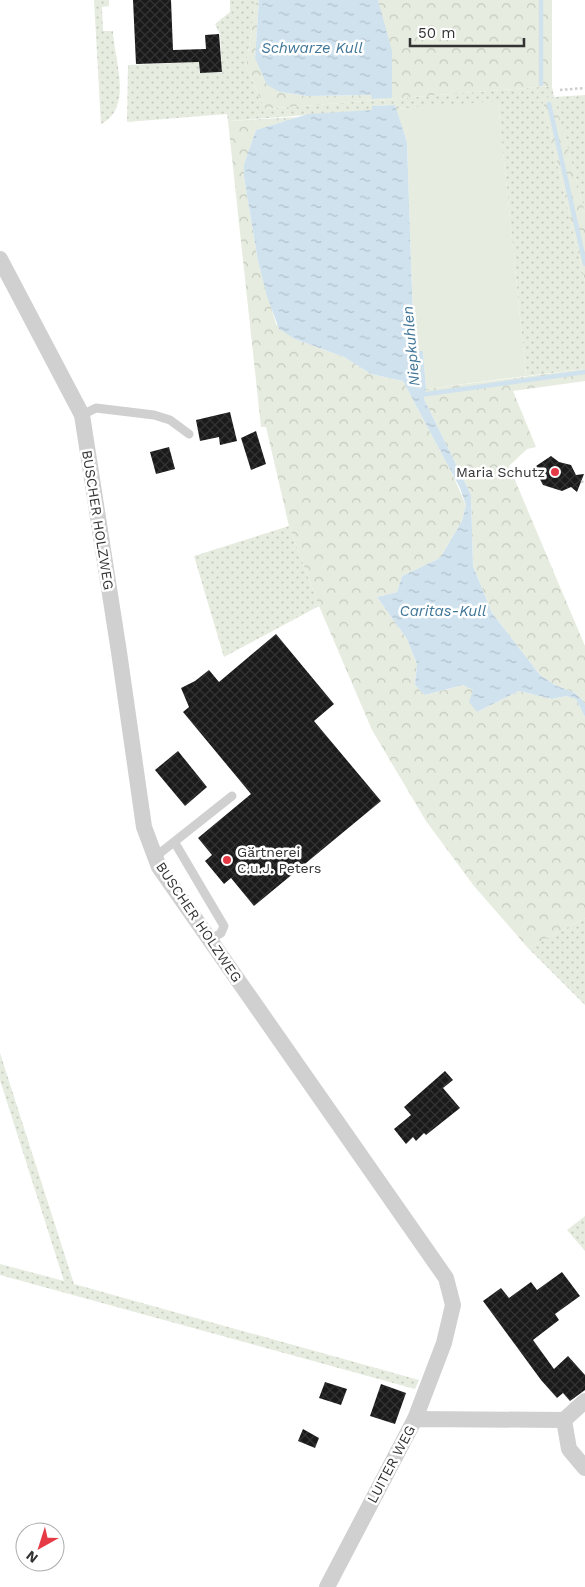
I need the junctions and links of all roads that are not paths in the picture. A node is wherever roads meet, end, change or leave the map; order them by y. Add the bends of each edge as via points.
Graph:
1 (0, 259) edge
2 (82, 415) junction
3 (189, 434) dead end
4 (232, 796) dead end
5 (176, 843) junction
6 (155, 857) junction
7 (210, 940) junction
8 (585, 1401) edge
9 (415, 1419) junction
10 (564, 1420) junction
11 (585, 1468) edge
12 (327, 1587) edge

1 - 2 street, BUSCHER HOLZWEG
2 - 3 lane via 96,408 154,415 170,420
2 - 6 street, BUSCHER HOLZWEG via 144,827
4 - 5 lane
5 - 6 lane
5 - 7 lane via 222,922 222,932
6 - 7 street, BUSCHER HOLZWEG
7 - 9 street, BUSCHER HOLZWEG via 446,1278 453,1305 444,1343
8 - 10 street
9 - 10 street, LUITER WEG
9 - 12 street, LUITER WEG
10 - 11 street via 569,1449

